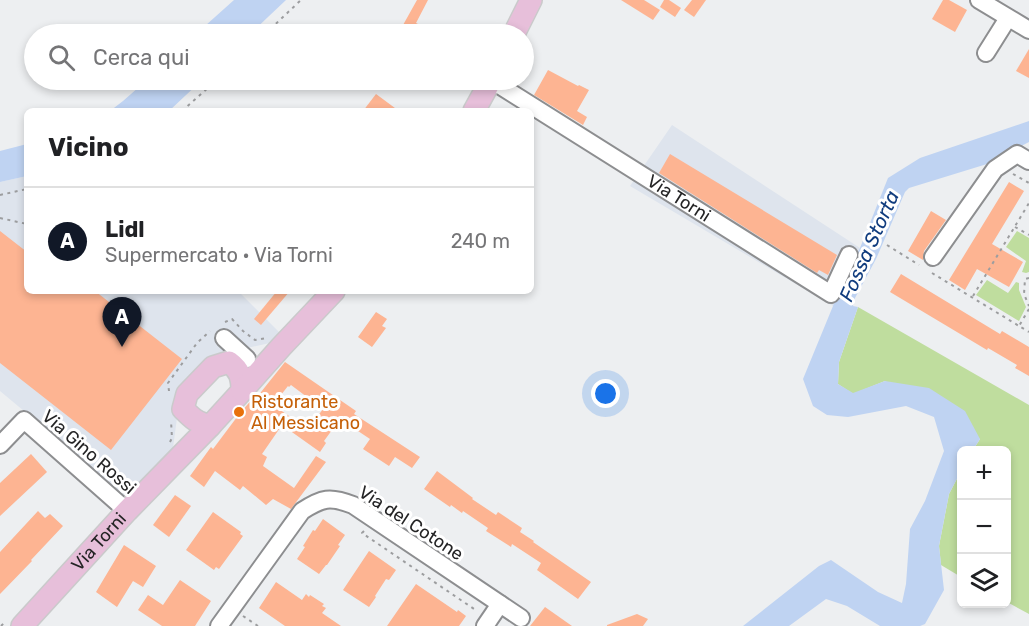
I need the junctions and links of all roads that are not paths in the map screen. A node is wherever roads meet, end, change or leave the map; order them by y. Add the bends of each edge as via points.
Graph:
1 (531, 0) edge
2 (979, 0) edge
3 (1008, 18) junction
4 (519, 24) edge
5 (1029, 30) edge
6 (986, 53) dead end
7 (486, 90) edge
8 (507, 90) edge
9 (476, 108) edge
10 (1023, 157) edge
11 (849, 255) dead end
12 (933, 257) dead end
13 (331, 294) edge
14 (220, 331) road end
15 (279, 342) junction
16 (239, 361) junction
17 (242, 391) junction
18 (174, 406) junction
19 (210, 426) junction
20 (0, 445) edge
21 (172, 453) junction
22 (127, 512) junction
23 (500, 604) junction
24 (521, 618) dead end
25 (15, 622) edge
26 (488, 623) edge
27 (222, 625) edge

1 - 4 main road
2 - 3 street
3 - 5 street
3 - 6 street
7 - 9 main road, Via Torni
8 - 11 street, Via Torni via 831,294
10 - 12 street via 995,169
13 - 15 main road, Via Torni
14 - 16 street
15 - 16 main road, Via Torni
15 - 17 main road, Via Torni
16 - 17 main road
16 - 18 main road, Via Torni via 213,367
17 - 19 main road, Via Torni
18 - 19 main road via 198,423
18 - 21 main road, Via Torni via 183,435
19 - 21 main road, Via Torni
20 - 22 street, Via Gino Rossi via 24,420
21 - 22 main road, Via Torni
22 - 25 main road, Via Torni
23 - 24 street, Via del Cotone
23 - 26 street
23 - 27 street, Via del Cotone via 353,505 337,499 316,502 302,512

